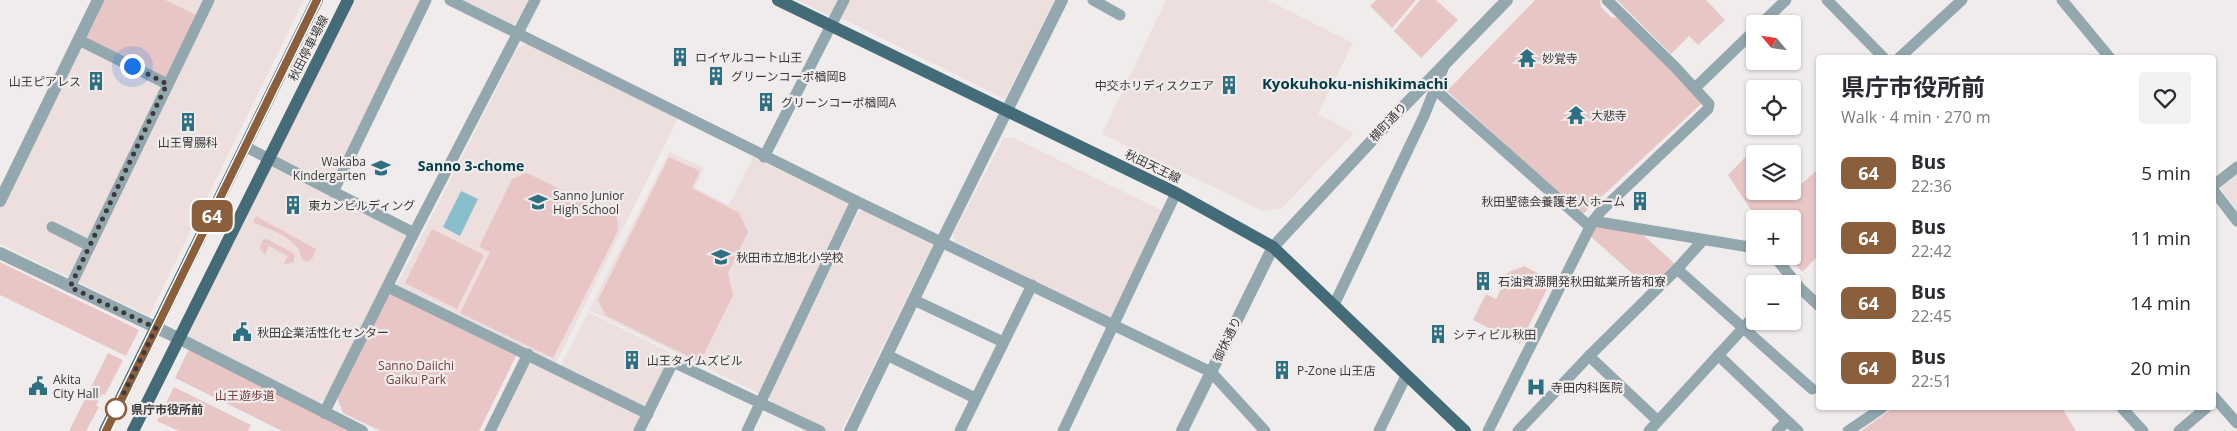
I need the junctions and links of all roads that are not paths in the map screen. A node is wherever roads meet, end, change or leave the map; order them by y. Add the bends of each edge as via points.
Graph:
1 (98, 0) edge
2 (209, 0) edge
3 (317, 0) edge
4 (348, 0) edge
5 (426, 0) edge
6 (450, 0) edge
7 (535, 0) edge
8 (778, 0) edge
9 (844, 0) edge
10 (1062, 0) edge
11 (1093, 0) edge
12 (1507, 0) edge
13 (1607, 0) edge
14 (1786, 0) edge
15 (1827, 0) edge
16 (1962, 0) edge
17 (2062, 0) edge
18 (1120, 15) dead end
19 (1771, 15) edge
20 (830, 27) junction
21 (519, 34) junction
22 (1746, 39) edge
23 (79, 40) junction
24 (1881, 55) edge
25 (1902, 55) edge
26 (2108, 55) edge
27 (167, 84) junction
28 (1431, 86) junction
29 (1695, 88) junction
30 (1007, 110) junction
31 (246, 147) junction
32 (764, 157) junction
33 (269, 158) junction
34 (2237, 167) edge
35 (2216, 183) edge
36 (333, 192) junction
37 (1176, 193) junction
38 (2216, 194) edge
39 (0, 201) edge
40 (856, 202) junction
41 (2237, 222) edge
42 (1591, 224) junction
43 (52, 227) dead end
44 (414, 233) junction
45 (1703, 240) junction
46 (942, 241) junction
47 (90, 246) junction
48 (1273, 247) junction
49 (1746, 247) edge
50 (0, 253) edge
51 (1677, 269) junction
52 (1032, 285) junction
53 (70, 287) junction
54 (388, 287) junction
55 (1801, 291) edge
56 (914, 300) junction
57 (1816, 303) edge
58 (1334, 305) junction
59 (1746, 324) edge
60 (1113, 326) junction
61 (156, 328) junction
62 (1742, 328) junction
63 (178, 338) junction
64 (1004, 342) junction
65 (528, 354) junction
66 (887, 355) junction
67 (1718, 355) junction
68 (1589, 356) junction
69 (1211, 372) junction
70 (1406, 376) junction
71 (1812, 389) dead end
72 (975, 398) junction
73 (2216, 401) edge
74 (761, 402) junction
75 (1879, 410) edge
76 (2124, 410) edge
77 (2204, 410) edge
78 (324, 413) junction
79 (648, 414) junction
80 (1658, 421) junction
81 (1787, 421) junction
82 (2237, 423) edge
83 (106, 431) edge
84 (133, 431) edge
85 (362, 431) edge
86 (490, 431) edge
87 (640, 431) edge
88 (747, 431) edge
89 (820, 431) edge
90 (850, 431) edge
91 (960, 431) edge
92 (1063, 431) edge
93 (1182, 431) edge
94 (1265, 431) edge
95 (1379, 431) edge
96 (1465, 431) edge
97 (1488, 431) edge
98 (1518, 431) edge
99 (1649, 431) edge
100 (1778, 431) edge
101 (1798, 431) edge
102 (1848, 431) edge
103 (2143, 431) edge
104 (2179, 431) edge

1 - 23 street
2 - 27 street
3 - 31 main road, 秋田停車場線
4 - 33 main road, 秋田停車場線
5 - 36 street
6 - 21 street
7 - 21 street
8 - 20 main road, 秋田天王線
9 - 20 street
10 - 30 street
11 - 18 street
12 - 28 street, 横町通り via 1444,66
13 - 29 street
14 - 19 street
15 - 24 street
16 - 25 street
17 - 26 street
20 - 30 main road, 秋田天王線
20 - 32 street
21 - 32 street
21 - 44 street
22 - 29 street
23 - 27 street
23 - 39 street
27 - 47 street
28 - 42 street
28 - 48 street, 横町通り
28 - 58 street
29 - 42 street via 1709,104 1708,109 1600,211
30 - 37 main road, 秋田天王線
30 - 46 street
31 - 33 street
31 - 61 main road, 秋田停車場線
32 - 40 street
33 - 36 street
33 - 63 main road, 秋田停車場線
34 - 35 street
36 - 44 street
37 - 48 main road, 秋田天王線
37 - 60 street
38 - 41 street
40 - 46 street
40 - 74 street
42 - 45 street
42 - 97 street
43 - 47 street
44 - 54 street
45 - 49 street
45 - 51 street
46 - 52 street
46 - 56 street
47 - 53 street
48 - 58 main road, 秋田天王線
48 - 69 street, 御休通り
50 - 53 street
51 - 62 street
51 - 68 street
52 - 60 street
52 - 64 street
53 - 61 street
54 - 65 street
54 - 78 street
55 - 57 street
56 - 64 street
56 - 66 street
58 - 70 main road, 秋田天王線
59 - 62 street
60 - 69 street
60 - 92 street
61 - 63 street
61 - 83 main road, 秋田停車場線
62 - 67 street
62 - 71 street
63 - 78 street
63 - 84 main road, 秋田停車場線
64 - 72 street
65 - 79 street
65 - 86 street
66 - 72 street
66 - 90 street
67 - 80 street
67 - 81 street
68 - 80 street
68 - 98 street
69 - 93 street, 御休通り
69 - 94 street
70 - 95 street
70 - 96 main road, 秋田天王線
72 - 91 street
73 - 82 street
74 - 79 street via 673,362
74 - 88 street
74 - 89 street
75 - 102 street
76 - 103 street
77 - 104 street
78 - 85 street
79 - 87 street
80 - 99 street
81 - 100 street
81 - 101 street

